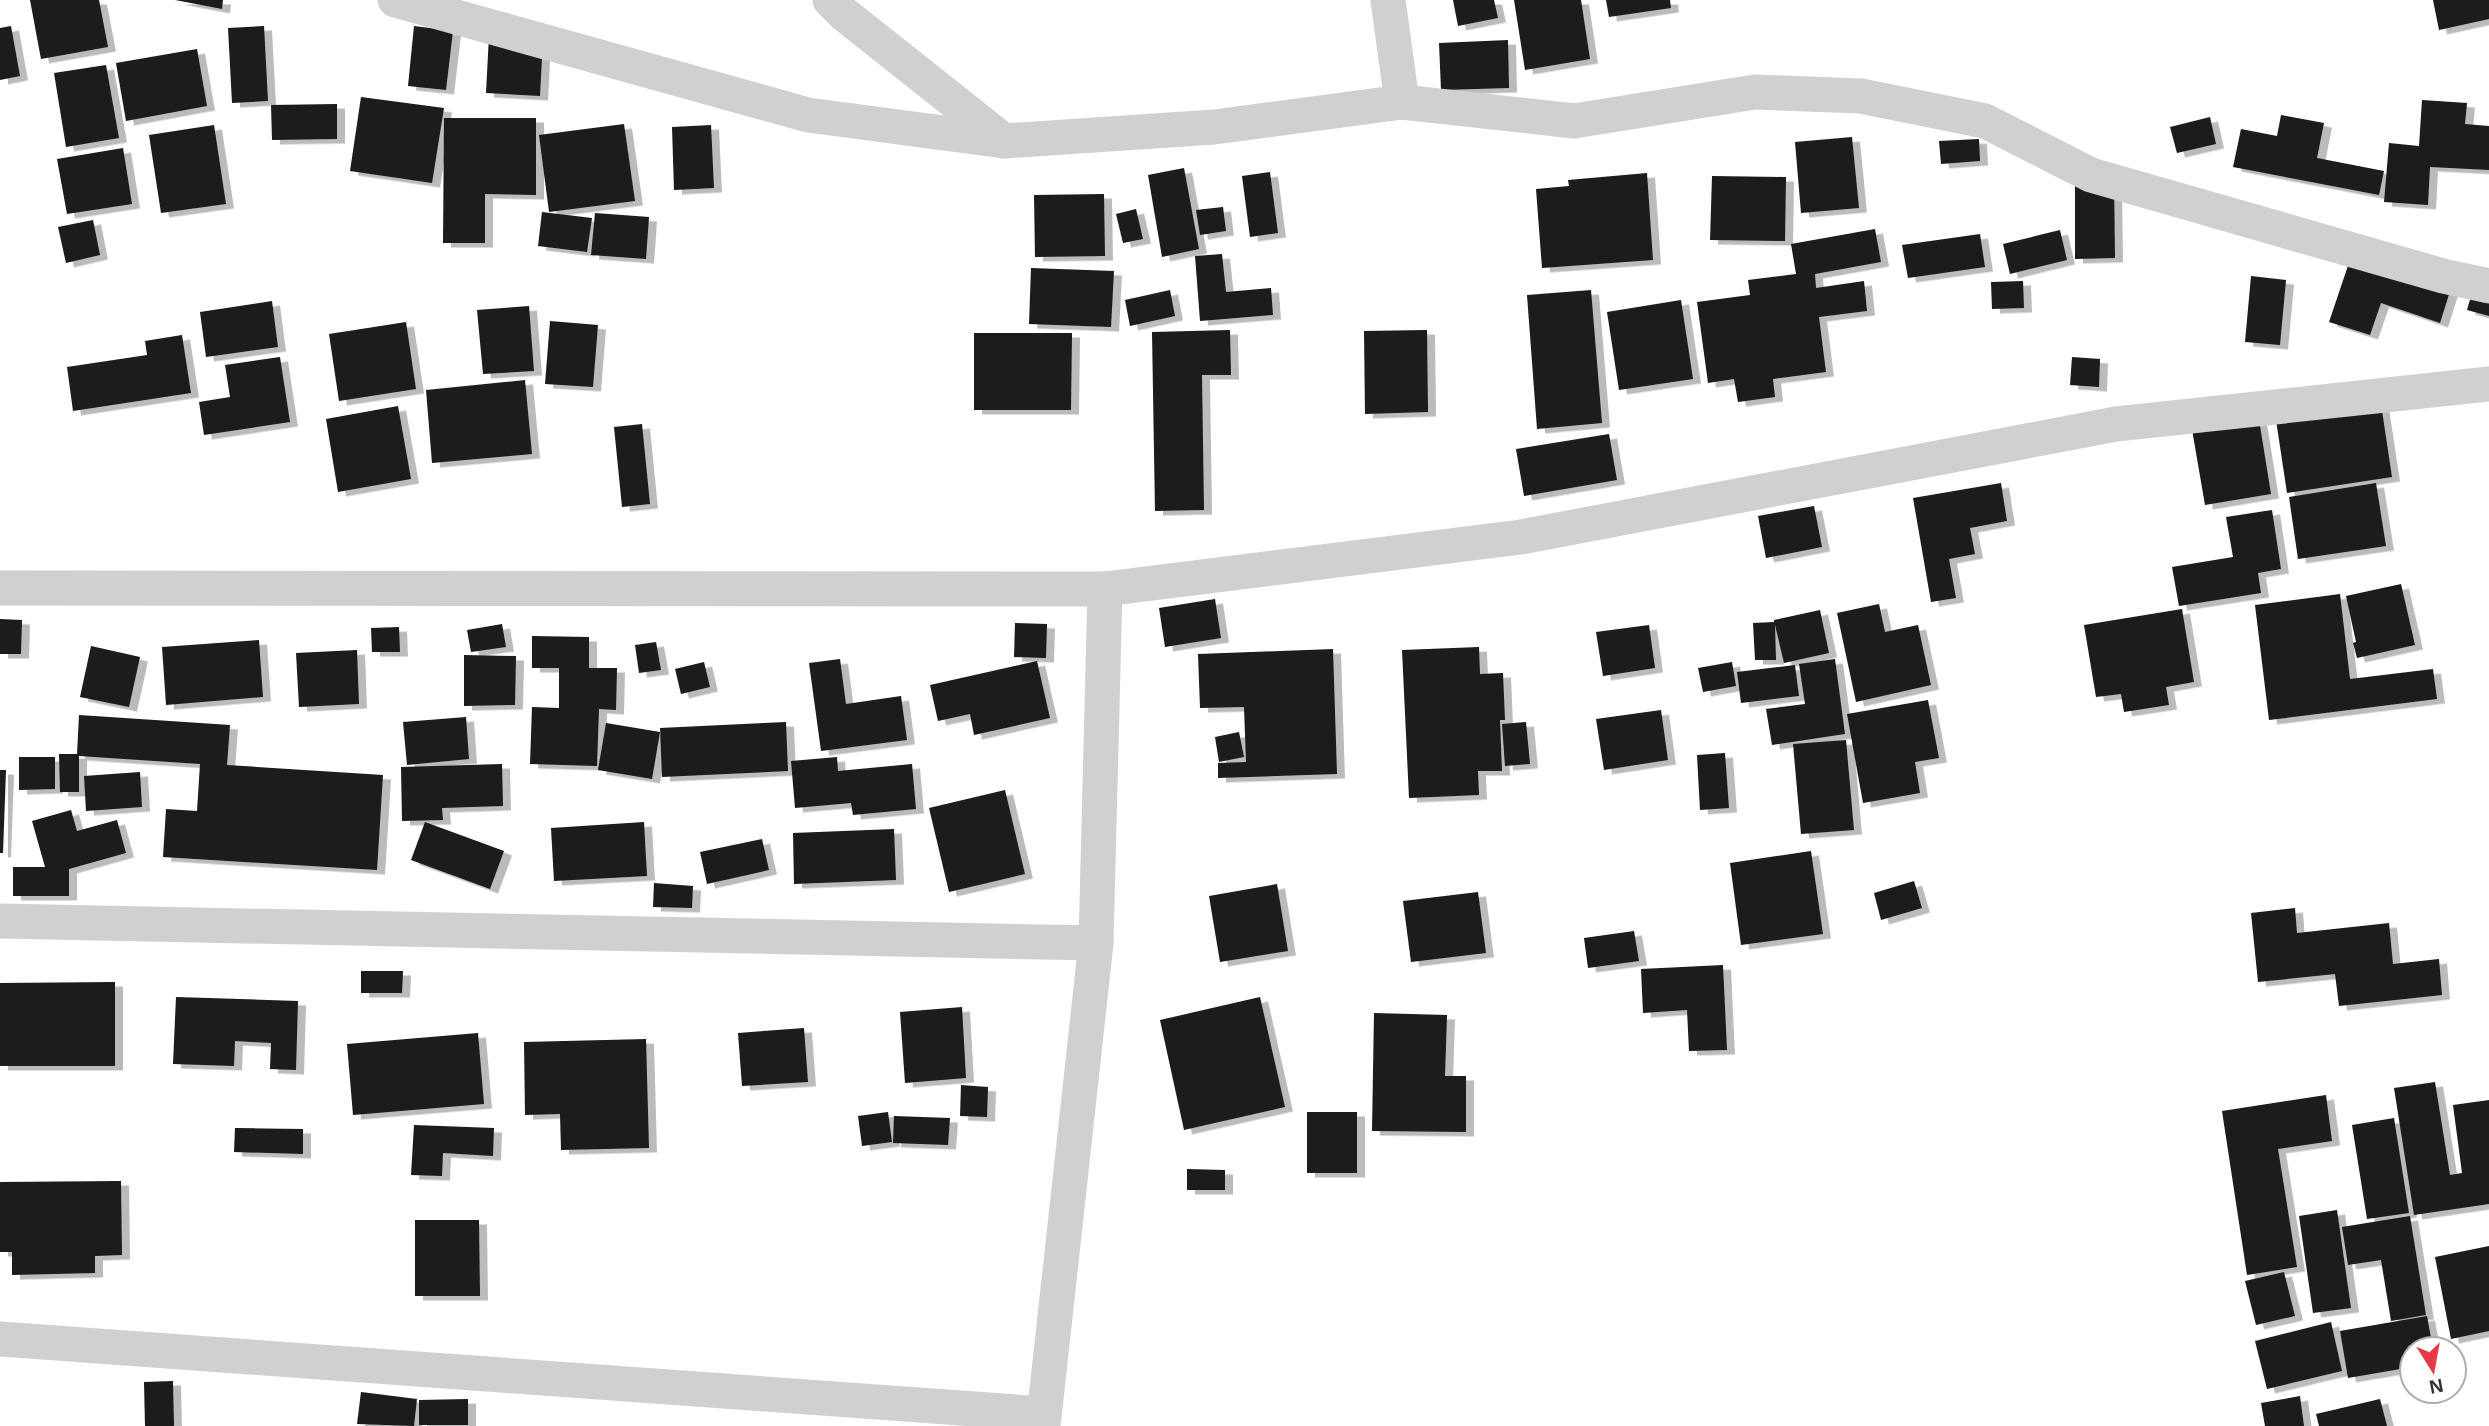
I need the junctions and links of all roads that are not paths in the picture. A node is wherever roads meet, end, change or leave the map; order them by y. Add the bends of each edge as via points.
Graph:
1 (395, 0) edge
2 (830, 0) edge
3 (1388, 0) edge
4 (1402, 102) junction
5 (1004, 141) junction
6 (2489, 286) edge
7 (2489, 384) edge
8 (0, 588) edge
9 (1105, 589) junction
10 (0, 920) edge
11 (1096, 943) junction
12 (0, 1339) edge
13 (1043, 1420) edge

1 - 5 street via 808,115
2 - 5 street
3 - 4 street
4 - 5 street via 1214,127
4 - 6 street via 1574,121 1755,92 1861,96 1985,121 2091,175
7 - 9 street via 2116,424 1521,537
8 - 9 street
9 - 11 street
10 - 11 street
11 - 13 street
12 - 13 street

